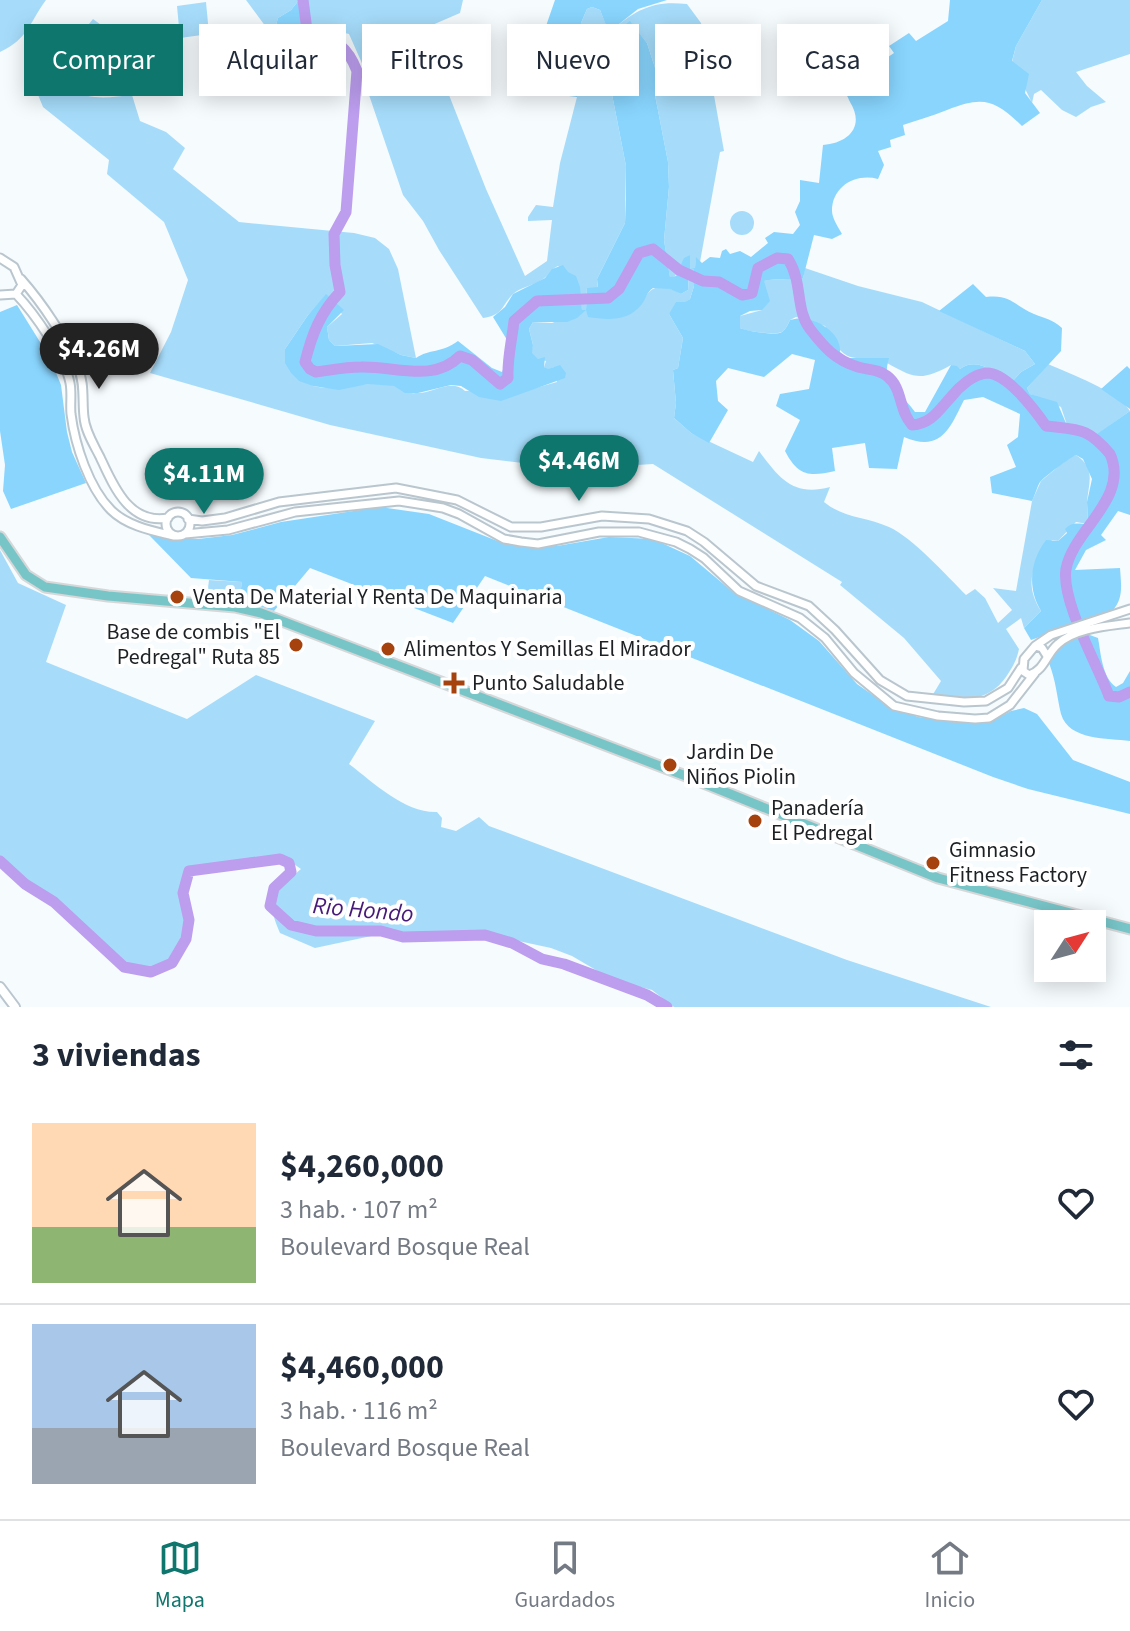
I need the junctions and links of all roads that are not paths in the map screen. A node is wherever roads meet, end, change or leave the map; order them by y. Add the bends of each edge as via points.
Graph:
1 (0, 258) edge
2 (21, 279) junction
3 (16, 294) junction
4 (0, 295) edge
5 (168, 518) junction
6 (188, 519) junction
7 (185, 534) junction
8 (174, 536) junction
9 (0, 537) edge
10 (1130, 609) edge
11 (1130, 623) edge
12 (1092, 626) junction
13 (1062, 636) junction
14 (1035, 646) junction
15 (1047, 656) junction
16 (1021, 668) junction
17 (1035, 673) junction
18 (1130, 929) edge
19 (0, 987) edge
20 (15, 1007) edge

1 - 2 street
2 - 3 street
2 - 5 street via 80,372 84,420 114,488 125,504 154,519
3 - 4 street
3 - 8 street via 64,367 74,430 101,495 127,521
5 - 6 street via 181,513
5 - 8 street via 167,528
6 - 7 street
6 - 16 street via 225,518 279,502 396,488 457,500 511,527 602,516 649,519 687,531 756,586 809,606 880,680 907,696 986,701 1008,688
7 - 8 street
7 - 17 street via 228,530 295,512 399,501 443,508 504,539 521,542 639,532 690,549 739,591 800,618 894,706 938,716 989,718 1010,705
9 - 18 main road via 26,575 45,587 261,613 938,878
10 - 12 street
11 - 12 street
12 - 13 street
13 - 14 street via 1051,635
13 - 15 street
14 - 15 street
14 - 16 street
15 - 17 street
16 - 17 street
19 - 20 main road

